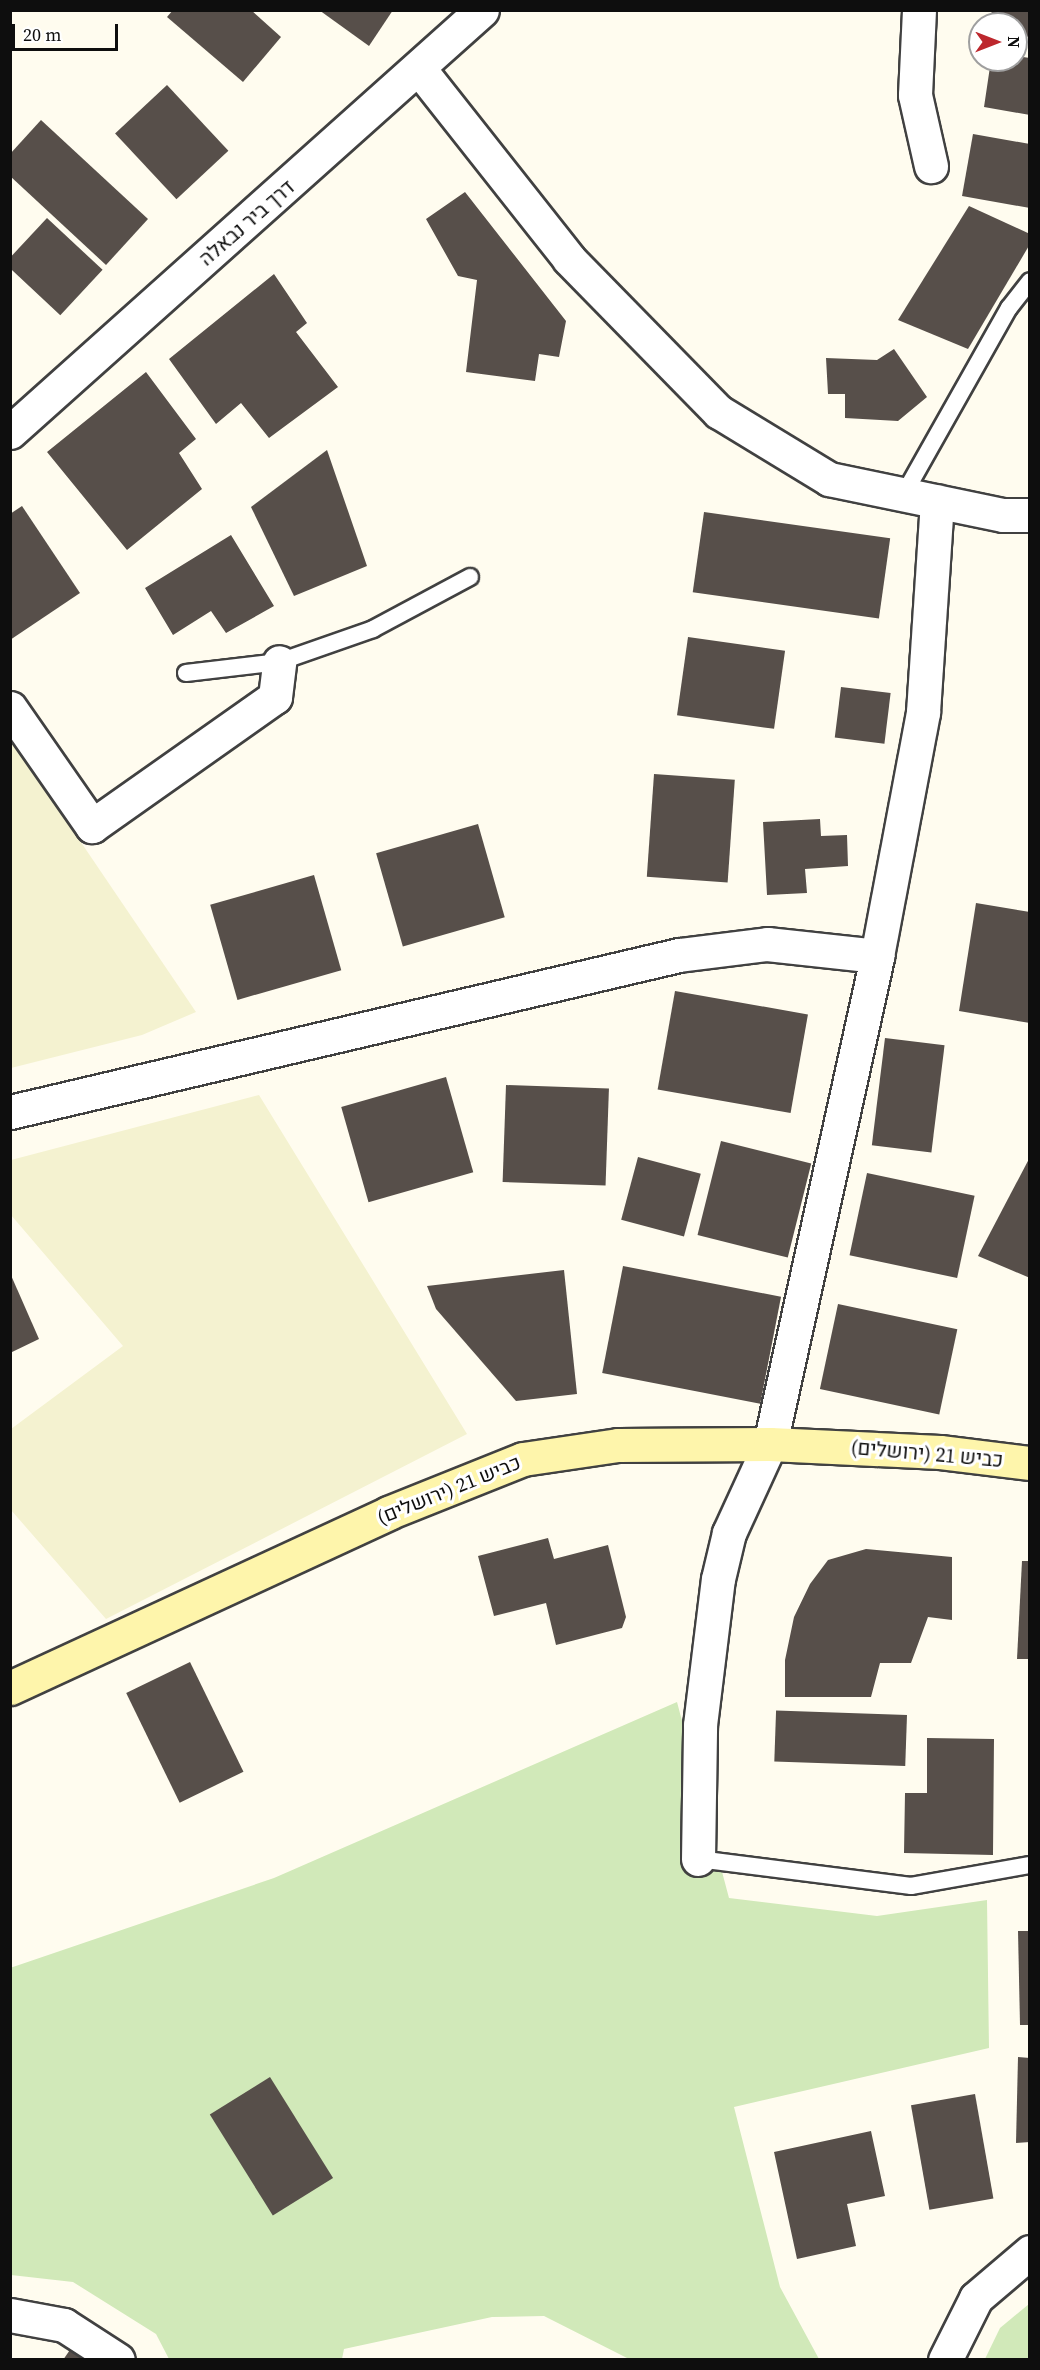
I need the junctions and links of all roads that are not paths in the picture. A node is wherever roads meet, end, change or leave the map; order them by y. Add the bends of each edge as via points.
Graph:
1 (482, 10) edge
2 (919, 10) edge
3 (420, 70) junction
4 (931, 166) dead end
5 (1029, 281) edge
6 (10, 432) edge
7 (904, 494) junction
8 (937, 501) junction
9 (1029, 514) edge
10 (470, 577) dead end
11 (279, 662) junction
12 (186, 673) dead end
13 (10, 708) edge
14 (877, 956) junction
15 (10, 1112) edge
16 (770, 1444) junction
17 (1029, 1463) edge
18 (10, 1688) edge
19 (698, 1859) joint
20 (1029, 1865) edge
21 (1029, 2252) edge
22 (10, 2314) edge
23 (118, 2360) edge
24 (945, 2360) edge

1 - 3 street, דרך ביר נבאלה
2 - 4 street via 915,95
3 - 6 street, דרך ביר נבאלה
3 - 7 street via 569,259 719,412 829,479
5 - 7 lane via 1009,308
7 - 8 street
8 - 9 street via 1003,514
8 - 14 street via 923,712
10 - 11 lane via 373,628
11 - 12 lane
11 - 13 street via 275,697 92,826
14 - 15 street via 767,944 679,955
14 - 16 street
16 - 17 main road, כביש 21 (ירושלים) via 940,1452
16 - 18 main road, כביש 21 (ירושלים) via 618,1445 523,1459 388,1513
16 - 19 street via 729,1533 718,1579 700,1725
19 - 20 lane via 911,1886
21 - 24 street via 976,2298
22 - 23 street via 64,2325

